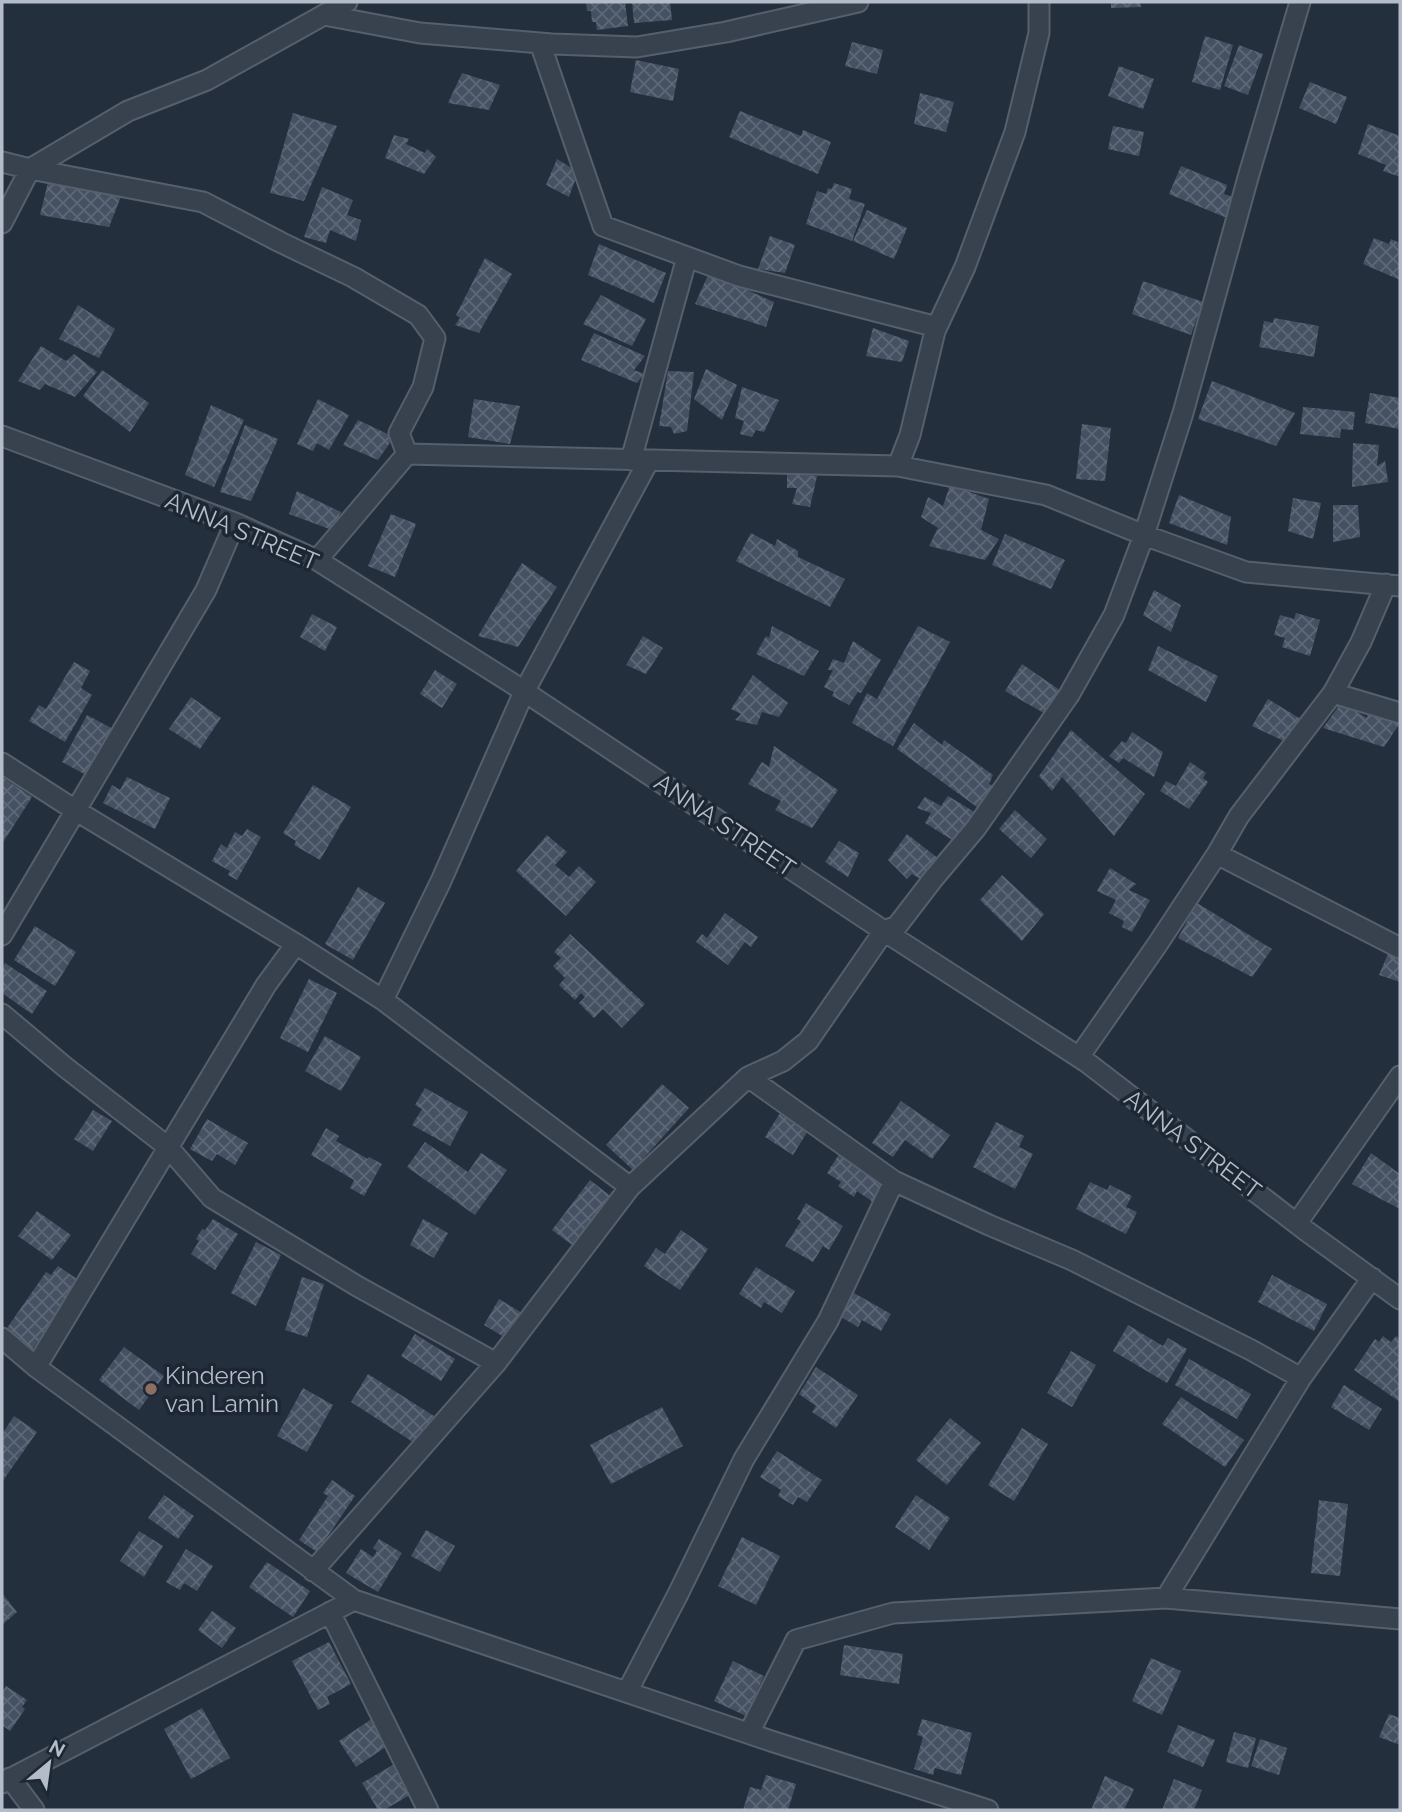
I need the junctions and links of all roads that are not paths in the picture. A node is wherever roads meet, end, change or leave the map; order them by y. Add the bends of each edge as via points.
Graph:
1 (347, 2) edge
2 (858, 2) edge
3 (1039, 2) edge
4 (1300, 2) edge
5 (324, 15) junction
6 (540, 43) junction
7 (2, 162) edge
8 (30, 169) junction
9 (2, 223) edge
10 (687, 257) junction
11 (937, 327) junction
12 (2, 436) edge
13 (407, 454) junction
14 (640, 460) junction
15 (898, 467) junction
16 (235, 523) junction
17 (1144, 535) junction
18 (317, 560) junction
19 (1393, 585) edge
20 (524, 692) junction
21 (1333, 693) junction
22 (1400, 713) edge
23 (2, 763) edge
24 (75, 810) junction
25 (1217, 854) junction
26 (884, 931) junction
27 (2, 935) edge
28 (296, 944) junction
29 (1400, 948) edge
30 (383, 1000) junction
31 (2, 1014) edge
32 (1079, 1058) junction
33 (1400, 1076) edge
34 (748, 1077) junction
35 (168, 1147) junction
36 (894, 1181) junction
37 (630, 1186) junction
38 (1297, 1223) junction
39 (1372, 1278) junction
40 (1400, 1299) edge
41 (2, 1338) edge
42 (496, 1363) junction
43 (36, 1367) junction
44 (1301, 1378) junction
45 (313, 1570) junction
46 (1166, 1598) junction
47 (354, 1600) junction
48 (330, 1612) junction
49 (1400, 1619) edge
50 (627, 1692) junction
51 (749, 1733) junction
52 (6, 1780) edge
53 (34, 1810) edge
54 (428, 1810) edge
55 (988, 1810) edge

1 - 5 street
2 - 6 street via 637,47
3 - 11 street via 1039,33 1015,132 965,267
4 - 17 street via 1201,354
5 - 6 street via 421,33
5 - 8 street via 207,80 128,111
6 - 10 street via 603,226
7 - 8 street
8 - 9 street
8 - 13 street via 203,202 418,315 435,338 424,387 399,433
10 - 11 street via 739,276
10 - 14 street
11 - 15 street
12 - 16 street, ANNA STREET
13 - 14 street
13 - 18 street
14 - 15 street
14 - 20 street
15 - 17 street via 1046,495
16 - 18 street, ANNA STREET
16 - 24 street via 206,590
17 - 19 street via 1246,572
17 - 26 street via 1114,615 1062,705 976,828 897,926
18 - 20 street, ANNA STREET
19 - 21 street
20 - 26 street, ANNA STREET
20 - 30 street
21 - 22 street
21 - 25 street via 1239,816
23 - 24 street
24 - 27 street
24 - 28 street
25 - 29 street
25 - 32 street
26 - 32 street, ANNA STREET
26 - 34 street via 808,1041 783,1061
28 - 30 street
28 - 35 street via 266,985
30 - 37 street
31 - 35 street
32 - 38 street, ANNA STREET
33 - 38 street
34 - 36 street
34 - 37 street
35 - 42 street via 212,1198
35 - 43 street
36 - 44 street via 1072,1260
36 - 50 street via 828,1321 744,1459
37 - 42 street
38 - 39 street, ANNA STREET
39 - 40 street, ANNA STREET
39 - 44 street
41 - 43 street
42 - 45 street
43 - 45 street
44 - 46 street
45 - 47 street
46 - 49 street
46 - 51 street via 893,1614 796,1640
47 - 48 street
47 - 50 street
48 - 52 street
48 - 54 street
50 - 51 street
51 - 55 street
52 - 53 street

